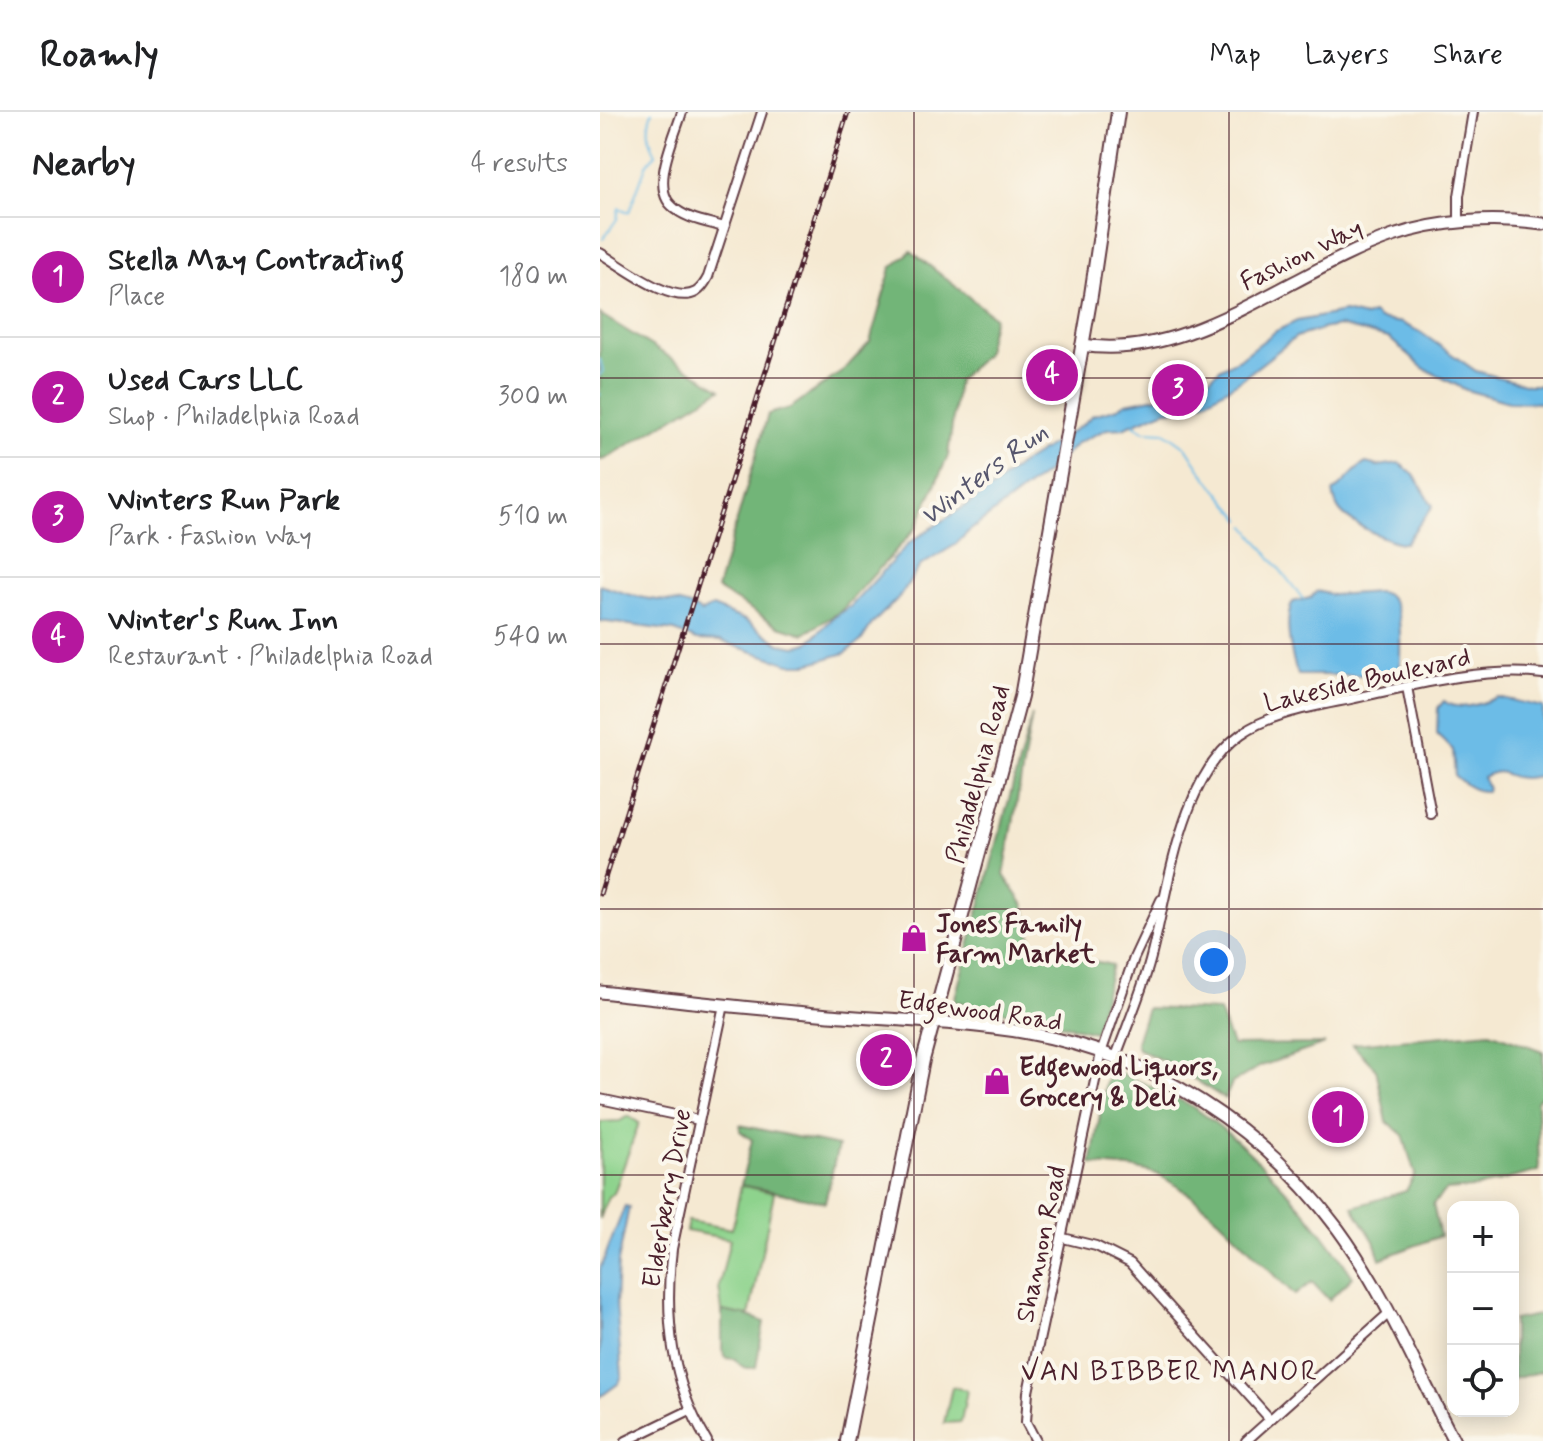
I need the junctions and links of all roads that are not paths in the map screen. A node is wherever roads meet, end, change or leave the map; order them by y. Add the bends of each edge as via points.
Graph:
1 (682, 112) edge
2 (762, 112) edge
3 (1118, 112) edge
4 (1473, 112) edge
5 (1459, 222) junction
6 (1543, 224) edge
7 (724, 227) junction
8 (600, 253) edge
9 (1082, 345) junction
10 (1543, 674) edge
11 (1407, 687) junction
12 (1431, 814) dead end
13 (1163, 896) junction
14 (600, 992) edge
15 (724, 1005) junction
16 (931, 1024) junction
17 (1101, 1053) junction
18 (1115, 1059) junction
19 (600, 1099) edge
20 (699, 1120) junction
21 (1063, 1238) junction
22 (1388, 1314) junction
23 (690, 1410) junction
24 (1270, 1419) junction
25 (626, 1441) edge
26 (707, 1441) edge
27 (847, 1441) edge
28 (1036, 1441) edge
29 (1246, 1441) edge
30 (1454, 1441) edge

1 - 7 street via 663,173 664,194 680,212
2 - 7 street
3 - 9 main road, Philadelphia Road
4 - 5 street
5 - 6 street, Fashion Way
5 - 9 street, Fashion Way via 1375,243 1160,341
7 - 8 street via 708,277 689,294 665,292
9 - 16 main road, Philadelphia Road via 1021,697
10 - 11 street, Lakeside Boulevard via 1479,673
11 - 12 street
11 - 13 street, Lakeside Boulevard via 1280,716 1230,744 1196,793
13 - 17 street, Lakeside Boulevard via 1134,958
13 - 18 street, Lakeside Boulevard via 1148,966
14 - 15 street, Edgewood Road
15 - 16 street, Edgewood Road
15 - 20 street, Elderberry Drive
16 - 17 street, Edgewood Road via 1027,1033
16 - 27 main road, Philadelphia Road
17 - 18 street, Edgewood Road
17 - 21 street, Shannon Road
18 - 22 street, Edgewood Road via 1208,1105 1275,1157 1340,1231
19 - 20 street
20 - 23 street, Elderberry Drive via 669,1279 671,1345
21 - 24 street via 1096,1246 1130,1263
21 - 28 street, Shannon Road via 1027,1397 1027,1426
22 - 24 street
22 - 30 street, Edgewood Road
23 - 25 street
23 - 26 street, Elderberry Drive
24 - 29 street

